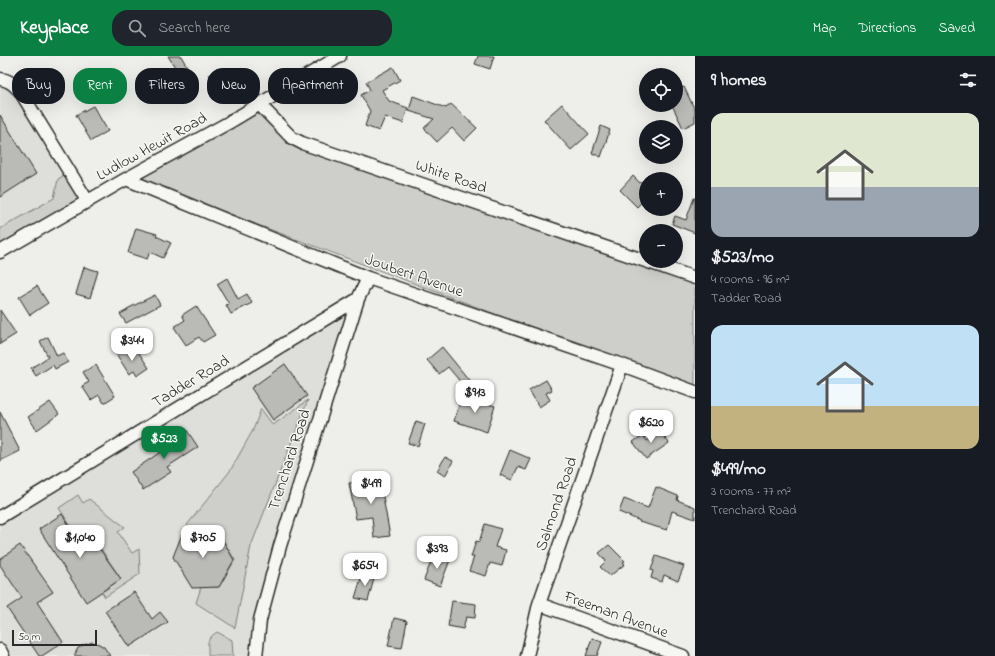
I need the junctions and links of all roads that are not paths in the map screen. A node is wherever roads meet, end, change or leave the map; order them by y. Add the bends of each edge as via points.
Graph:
1 (332, 58) edge
2 (0, 79) edge
3 (260, 103) edge
4 (259, 104) joint
5 (126, 179) junction
6 (88, 202) junction
7 (0, 252) edge
8 (368, 278) junction
9 (695, 278) edge
10 (358, 299) junction
11 (622, 365) junction
12 (695, 392) edge
13 (0, 517) edge
14 (539, 604) junction
15 (0, 650) edge
16 (3, 656) edge
17 (256, 656) edge
18 (527, 656) edge
19 (683, 656) edge

1 - 3 street, Ludlow Hewit Road
2 - 6 street via 12,83 20,90
4 - 5 street, Ludlow Hewit Road
4 - 9 street, White Road via 292,138 302,143
5 - 6 street, Ludlow Hewit Road
5 - 8 street, Joubert Avenue
6 - 7 street, Ludlow Hewit Road
8 - 10 street, Trenchard Road
8 - 11 street, Joubert Avenue
10 - 13 street, Tadder Road
10 - 17 street, Trenchard Road via 280,546 260,620
11 - 12 street, Joubert Avenue
11 - 14 street, Salmond Road
14 - 18 street, Salmond Road
14 - 19 street, Freeman Avenue
15 - 16 street

